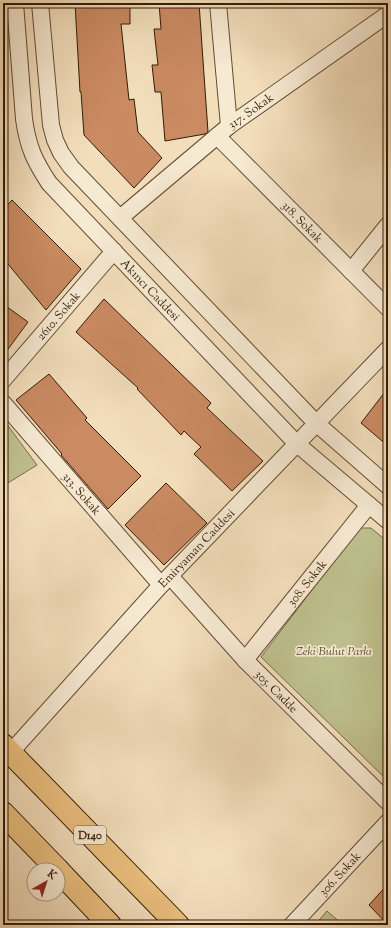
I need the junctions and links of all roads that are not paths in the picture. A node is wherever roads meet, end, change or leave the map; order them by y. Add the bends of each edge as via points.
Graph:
1 (40, 3) edge
2 (218, 3) edge
3 (11, 13) edge
4 (388, 14) edge
5 (223, 131) junction
6 (120, 218) junction
7 (388, 225) edge
8 (114, 251) junction
9 (351, 271) junction
10 (388, 308) edge
11 (388, 349) edge
12 (3, 380) edge
13 (3, 403) edge
14 (316, 423) junction
15 (297, 444) junction
16 (388, 486) edge
17 (369, 505) junction
18 (388, 522) edge
19 (165, 580) junction
20 (245, 660) junction
21 (6, 749) edge
22 (388, 802) edge
23 (7, 820) edge
24 (388, 822) edge
25 (50, 862) edge
26 (66, 878) edge
27 (110, 925) edge
28 (178, 925) edge
29 (292, 925) edge

1 - 6 street via 49,111 55,140 71,167
2 - 5 street
3 - 8 street, Akıncı Caddesi via 24,119 32,154 50,184
4 - 5 street, 317. Sokak
5 - 6 street, 317. Sokak
5 - 9 street, 318. Sokak
6 - 14 street
7 - 9 street
8 - 12 street, 2610. Sokak
8 - 15 street, Akıncı Caddesi
9 - 10 street, 318. Sokak
11 - 14 street, Emiryaman Caddesi
13 - 19 street, 313. Sokak
14 - 15 street, Emiryaman Caddesi
14 - 16 street
15 - 17 street, Akıncı Caddesi
15 - 19 street, Emiryaman Caddesi
17 - 18 street, Akıncı Caddesi
17 - 20 street, 308. Sokak
19 - 20 street, 305. Cadde
19 - 21 street, Emiryaman Caddesi
20 - 22 street, 305. Cadde
21 - 28 highway, D140
23 - 25 highway
24 - 29 street, 306. Sokak
26 - 27 highway

